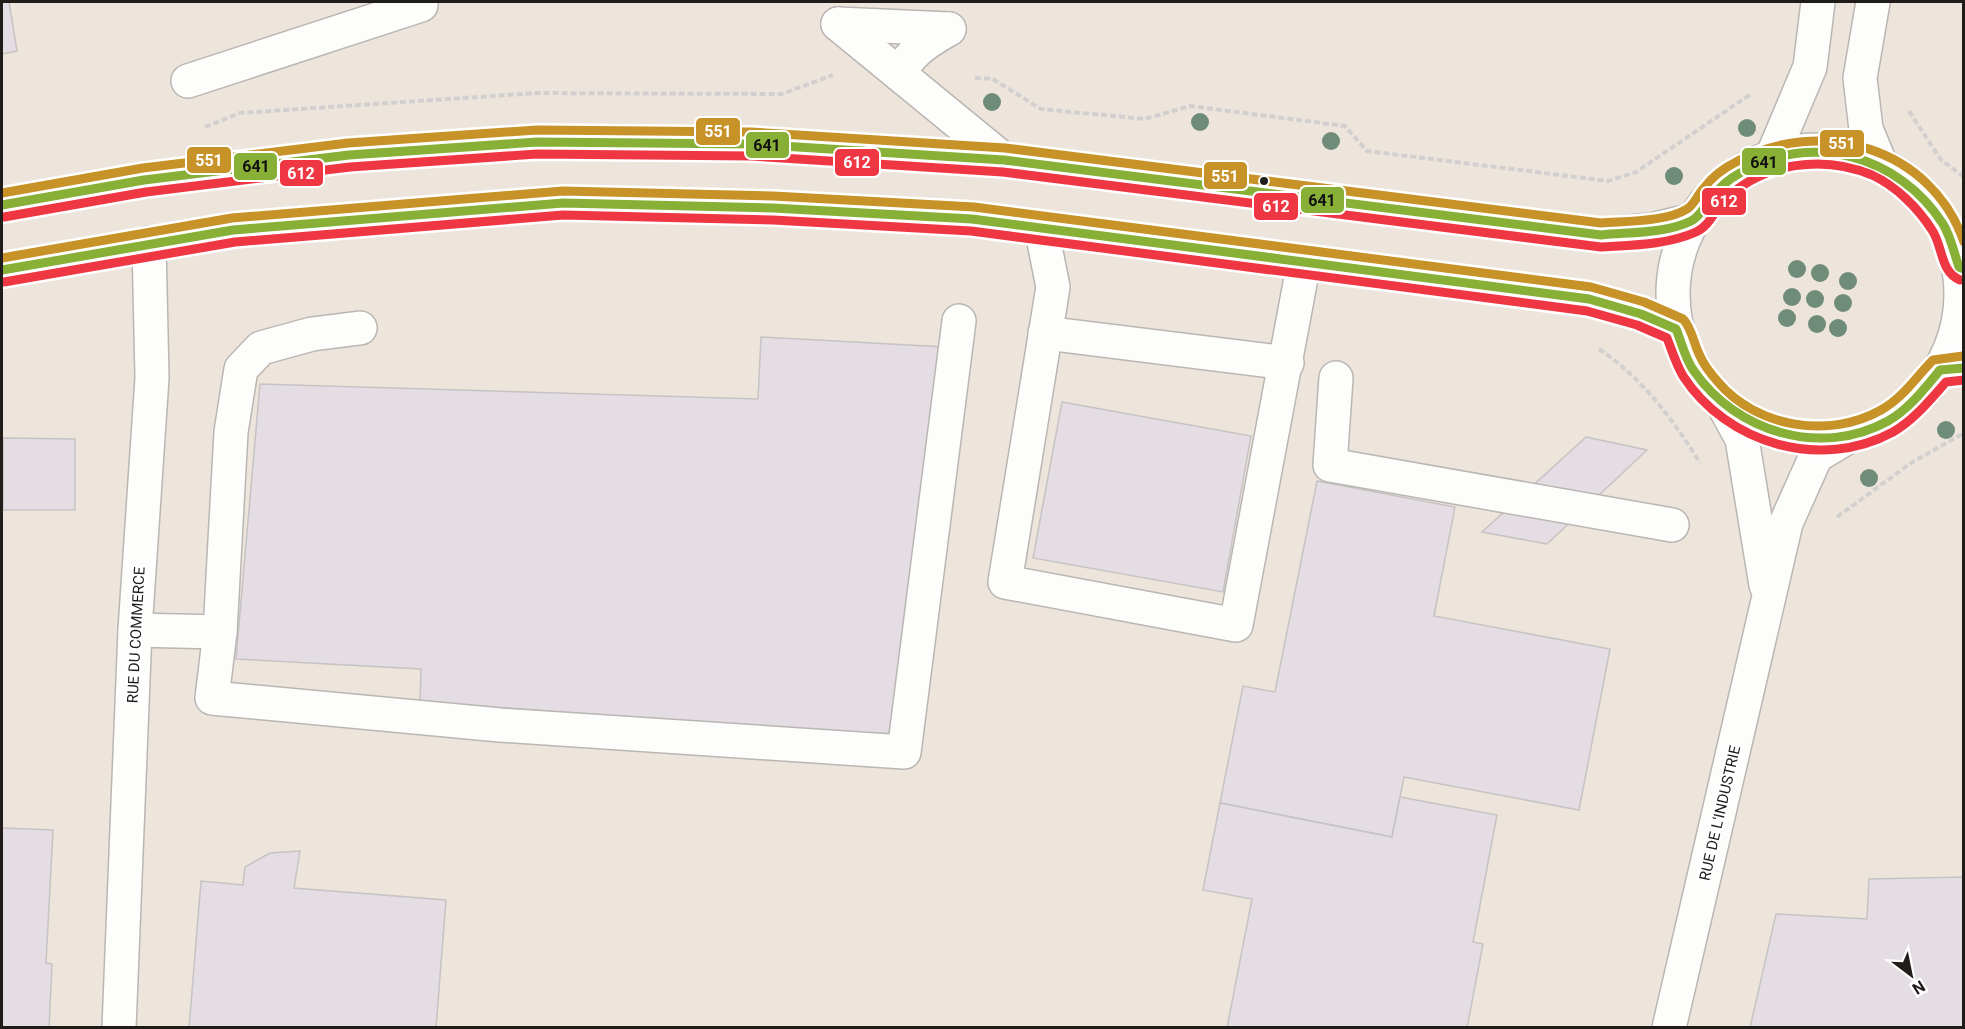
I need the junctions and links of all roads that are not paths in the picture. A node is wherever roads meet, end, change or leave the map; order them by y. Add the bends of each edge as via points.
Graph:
1 (1818, 2) edge
2 (1873, 2) edge
3 (421, 6) dead end
4 (899, 74) junction
5 (188, 81) dead end
6 (1772, 157) junction
7 (1004, 160) junction
8 (1881, 165) junction
9 (2, 205) edge
10 (1693, 220) junction
11 (1041, 227) junction
12 (148, 243) junction
13 (1304, 262) junction
14 (1961, 268) edge
15 (2, 270) edge
16 (959, 321) dead end
17 (360, 328) dead end
18 (1676, 329) junction
19 (1045, 333) junction
20 (1287, 363) junction
21 (1952, 369) edge
22 (1336, 378) dead end
23 (1724, 406) junction
24 (1851, 435) junction
25 (1672, 525) dead end
26 (1768, 598) junction
27 (135, 630) junction
28 (220, 632) junction
29 (119, 1028) edge
30 (1669, 1028) edge

1 - 6 main road via 1810,67
2 - 8 main road via 1860,78 1866,129
3 - 5 main road
4 - 4 main road via 838,24 949,29 907,58
4 - 7 main road
6 - 8 main road via 1809,150 1846,153
6 - 10 main road via 1741,172 1714,194
7 - 9 main road via 751,144 537,142 349,155 144,180
7 - 10 main road via 1601,235 1651,230
8 - 14 main road via 1917,190 1944,226
10 - 18 main road via 1678,255 1672,292
11 - 12 main road via 972,219 773,208 562,203 233,230
11 - 13 main road
11 - 19 main road via 1053,287
12 - 15 main road
12 - 27 main road, RUE DU COMMERCE via 152,378
13 - 18 main road via 1589,299
13 - 20 main road
14 - 21 main road via 1961,303
16 - 28 main road via 904,752 500,725 212,698
17 - 28 main road via 312,334 261,348 241,369 231,432
18 - 23 main road via 1694,371
19 - 20 main road
19 - 20 main road via 1005,582 1236,625
21 - 24 main road via 1886,422
22 - 25 main road via 1330,465
23 - 24 main road via 1763,429 1807,439
23 - 26 main road, RUE DE L'INDUSTRIE via 1742,439
24 - 26 main road, RUE DE L'INDUSTRIE via 1816,456 1786,523
26 - 30 main road, RUE DE L'INDUSTRIE
27 - 28 main road
27 - 29 main road, RUE DU COMMERCE

